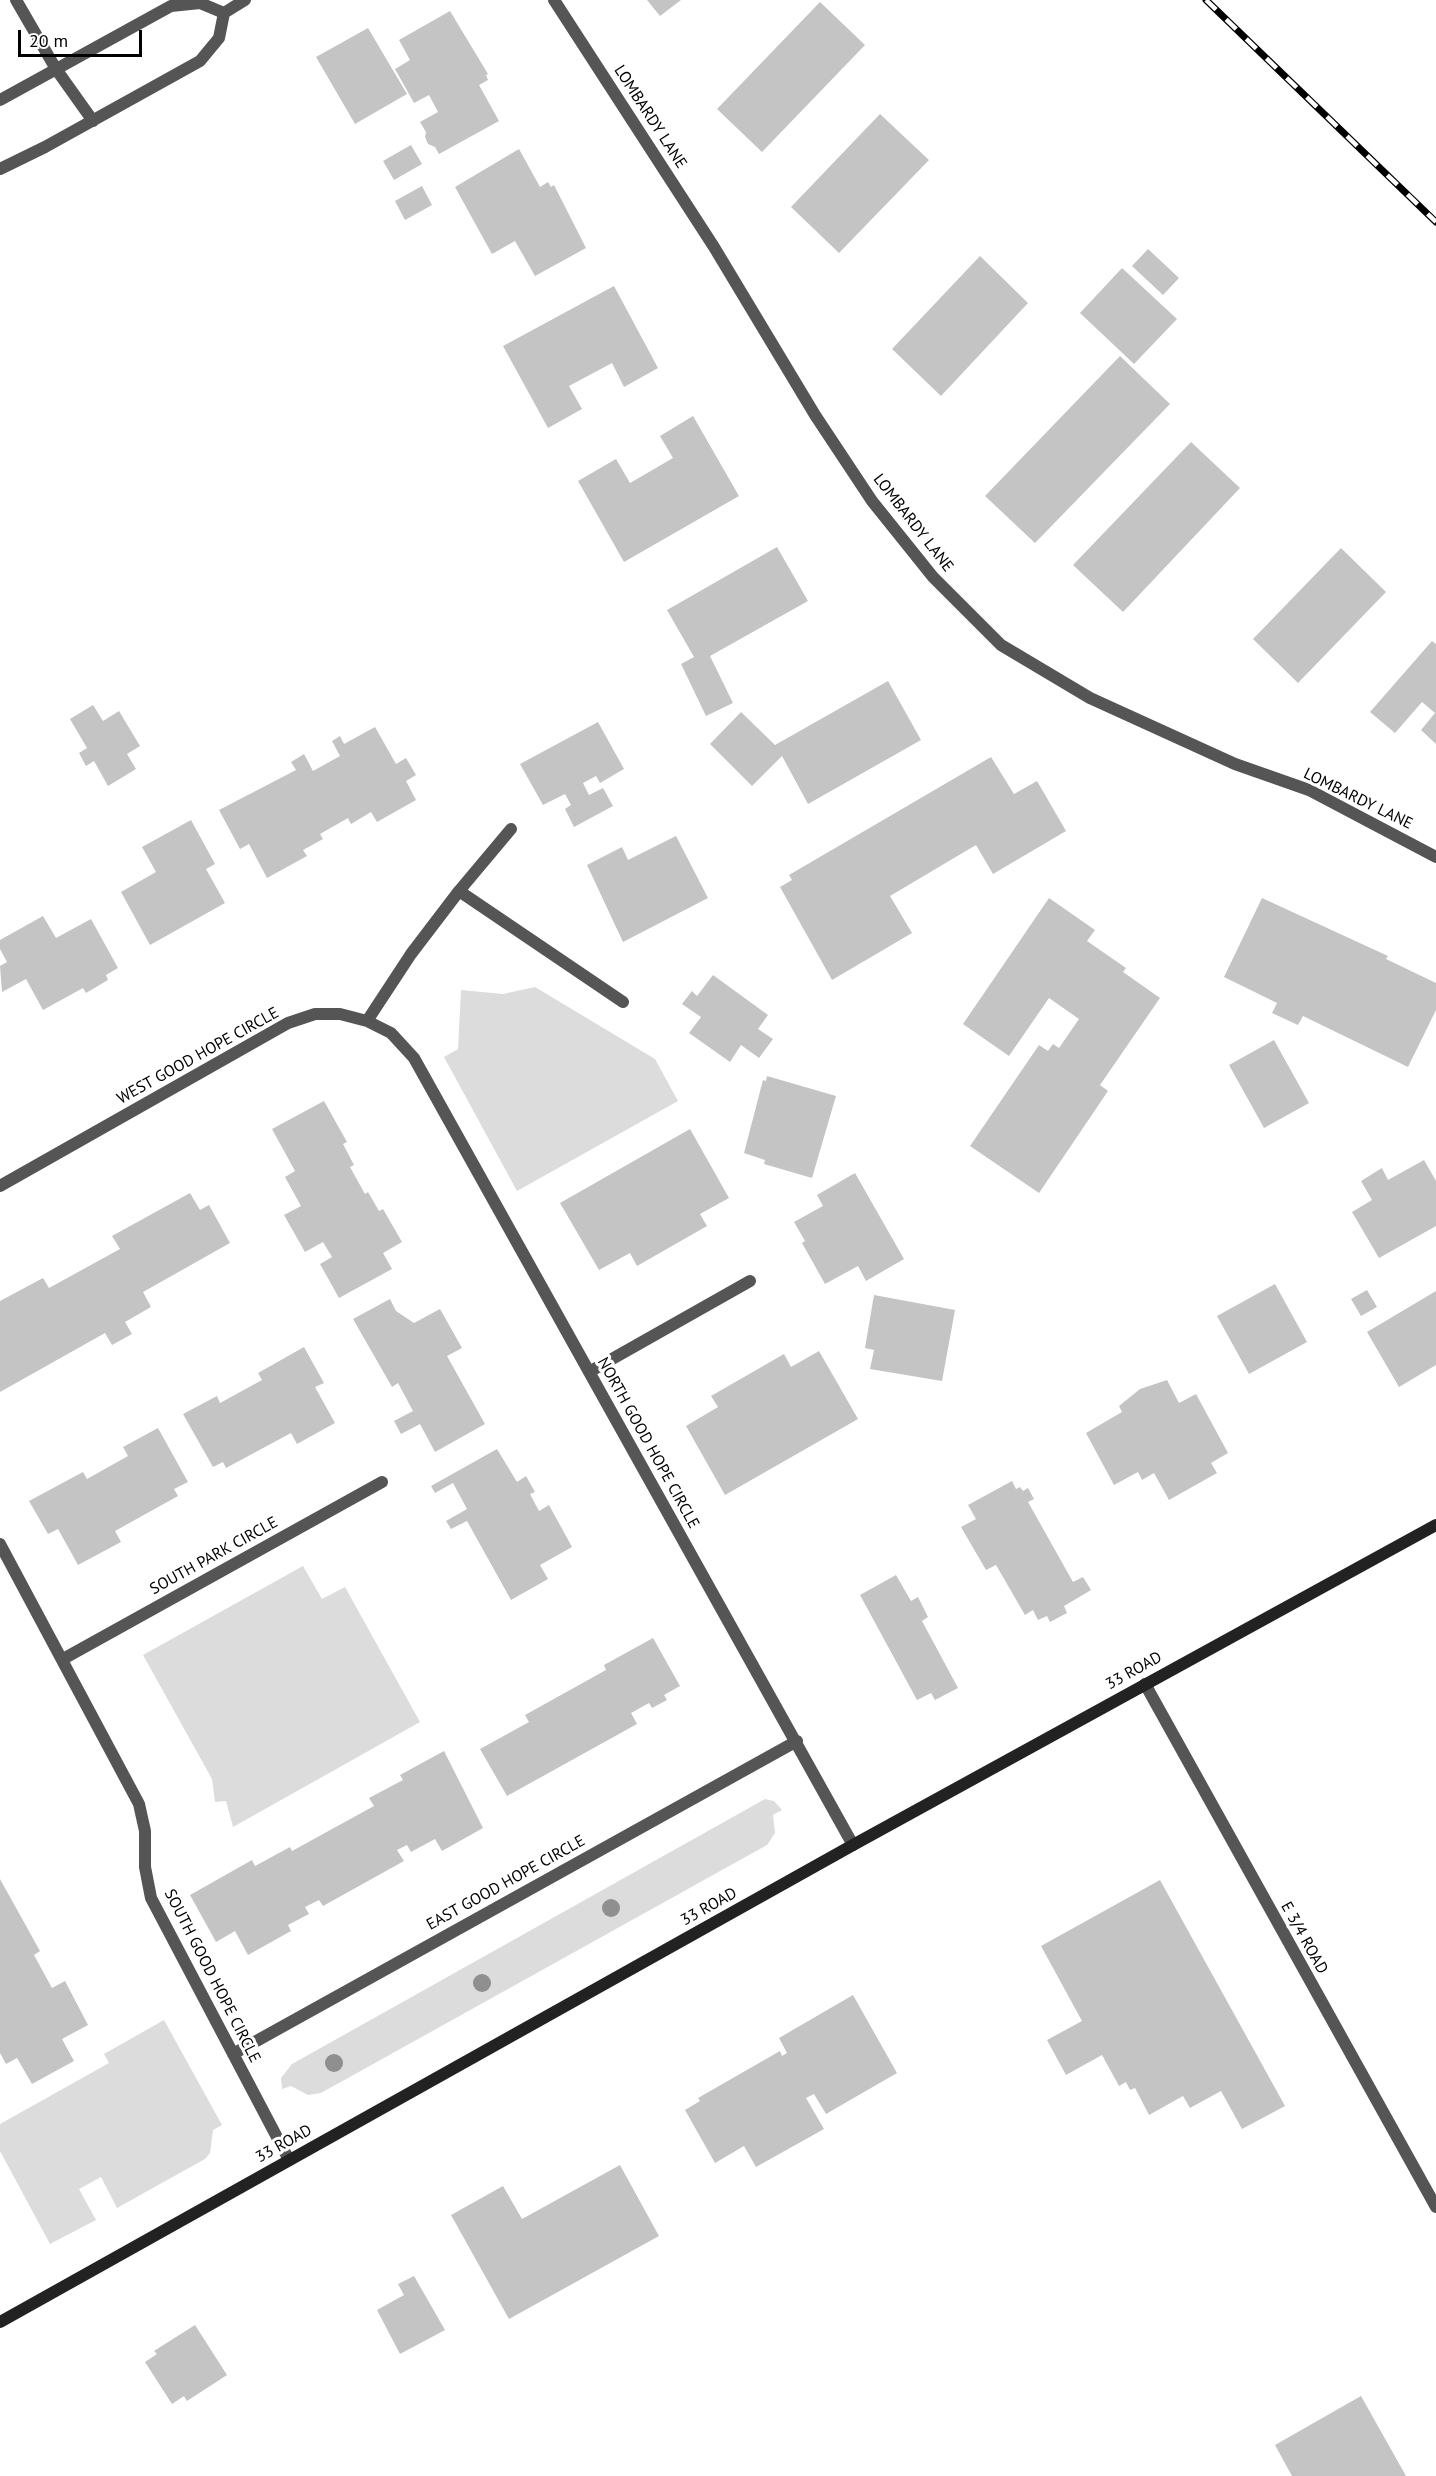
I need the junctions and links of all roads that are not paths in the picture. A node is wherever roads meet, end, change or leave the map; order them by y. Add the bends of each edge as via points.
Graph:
1 (16, 0) edge
2 (245, 0) edge
3 (554, 0) edge
4 (224, 13) junction
5 (56, 69) junction
6 (0, 100) edge
7 (93, 121) junction
8 (0, 169) edge
9 (511, 829) dead end
10 (1436, 857) edge
11 (459, 891) junction
12 (623, 1002) dead end
13 (367, 1020) junction
14 (414, 1058) joint
15 (0, 1186) edge
16 (750, 1281) dead end
17 (589, 1372) junction
18 (382, 1482) dead end
19 (1436, 1525) edge
20 (0, 1544) edge
21 (63, 1659) junction
22 (1145, 1684) junction
23 (797, 1741) junction
24 (853, 1845) junction
25 (233, 2054) junction
26 (289, 2160) junction
27 (1436, 2207) edge
28 (0, 2322) edge

1 - 5 street
2 - 4 street
3 - 10 street, LOMBARDY LANE via 872,501 933,577 1000,645 1090,698 1235,764 1309,790
4 - 5 street via 200,3 171,6
4 - 7 street via 219,38 200,61
5 - 6 street
5 - 7 street
7 - 8 street
9 - 11 street
11 - 12 street
11 - 13 street
13 - 14 street, WEST GOOD HOPE CIRCLE via 391,1033
13 - 15 street, WEST GOOD HOPE CIRCLE via 315,1014 288,1023
14 - 17 street, NORTH GOOD HOPE CIRCLE
16 - 17 street
17 - 23 street, NORTH GOOD HOPE CIRCLE
18 - 21 street, SOUTH PARK CIRCLE
19 - 22 main road, 33 ROAD
20 - 21 street, SOUTH GOOD HOPE CIRCLE
21 - 25 street, SOUTH GOOD HOPE CIRCLE via 139,1804 151,1898
22 - 24 main road, 33 ROAD
22 - 27 street, E 3/4 ROAD
23 - 24 street, NORTH GOOD HOPE CIRCLE
23 - 25 street, EAST GOOD HOPE CIRCLE
24 - 26 main road, 33 ROAD
25 - 26 street, SOUTH GOOD HOPE CIRCLE
26 - 28 main road, 33 ROAD

